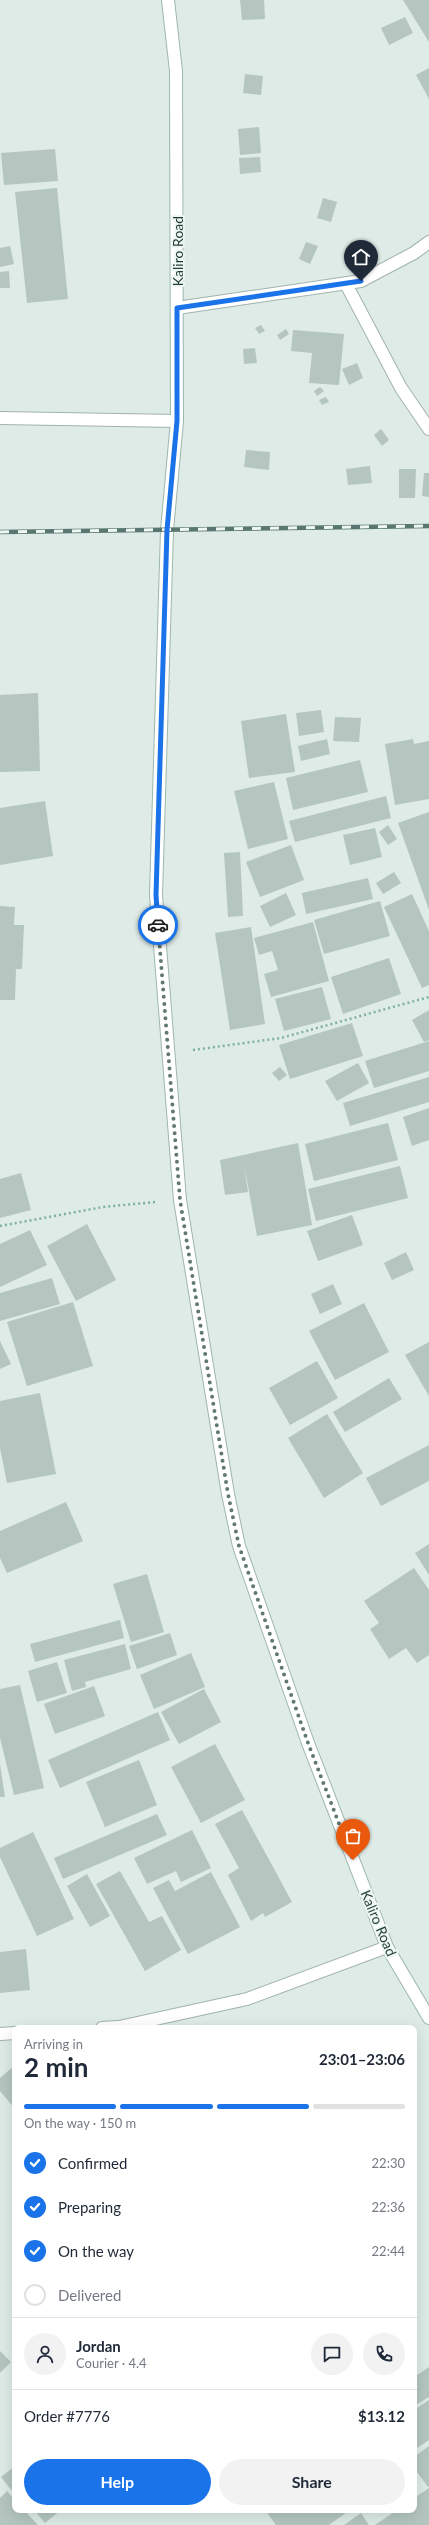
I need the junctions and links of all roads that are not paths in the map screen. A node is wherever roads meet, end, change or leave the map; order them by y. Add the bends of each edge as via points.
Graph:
1 (168, 0) edge
2 (429, 242) edge
3 (346, 284) junction
4 (177, 308) junction
5 (0, 418) edge
6 (177, 421) junction
7 (429, 429) edge
8 (387, 1947) junction
9 (429, 2018) edge
10 (128, 2025) edge
11 (12, 2033) edge
12 (0, 2034) edge

1 - 4 main road, Kaliro Road via 176,71
2 - 3 main road via 414,253 361,281
3 - 4 main road
3 - 7 main road via 401,388
4 - 6 main road, Kaliro Road
5 - 6 main road
6 - 8 main road, Kaliro Road via 167,530 156,895 180,1200 228,1494 239,1546 308,1743
8 - 9 main road, Kaliro Road
8 - 10 main road via 247,1999
11 - 12 main road

